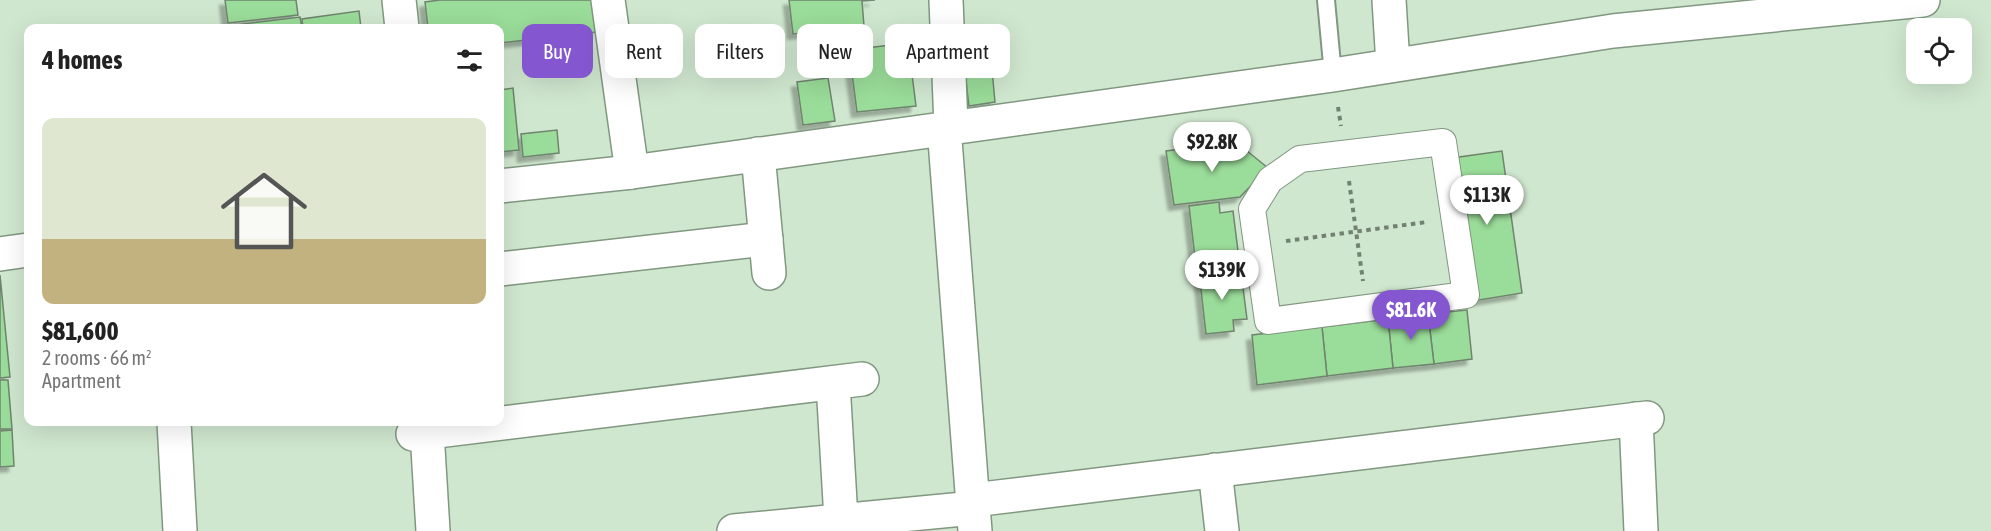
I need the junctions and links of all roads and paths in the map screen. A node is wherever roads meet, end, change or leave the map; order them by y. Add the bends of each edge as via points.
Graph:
1 (399, 0) edge
2 (608, 0) edge
3 (946, 0) edge
4 (1326, 0) edge
5 (1389, 0) edge
6 (1923, 0) edge
7 (402, 24) edge
8 (1393, 65) junction
9 (1333, 75) junction
10 (947, 127) junction
11 (1345, 152) junction
12 (758, 154) junction
13 (632, 172) junction
14 (504, 186) edge
15 (1454, 218) junction
16 (1356, 231) junction
17 (766, 239) junction
18 (1257, 245) junction
19 (24, 250) edge
20 (0, 254) edge
21 (504, 269) edge
22 (769, 273) dead end
23 (1367, 308) junction
24 (504, 423) edge
25 (174, 426) edge
26 (477, 426) edge
27 (1215, 470) junction
28 (974, 513) edge
29 (829, 524) edge
30 (180, 531) edge
31 (433, 531) edge
32 (734, 531) edge
33 (1222, 531) edge
34 (1641, 531) edge

1 - 7 street
2 - 13 street
3 - 10 street
4 - 9 lane
5 - 8 street
6 - 8 street via 1613,31
8 - 9 street
9 - 10 street
9 - 11 path
10 - 12 street
10 - 28 street
11 - 15 street via 1443,142
11 - 16 path
11 - 18 street via 1300,159 1270,180 1252,210
12 - 13 street
12 - 17 street
13 - 14 street
15 - 16 path
15 - 23 street via 1466,295
16 - 18 path
16 - 23 path
17 - 21 street
17 - 22 street
18 - 23 street via 1268,321
19 - 20 street
24 - 29 street via 847,381
25 - 30 street
26 - 31 street via 420,433
27 - 28 street
27 - 33 street
27 - 34 street via 1642,419
28 - 29 street
29 - 32 street

